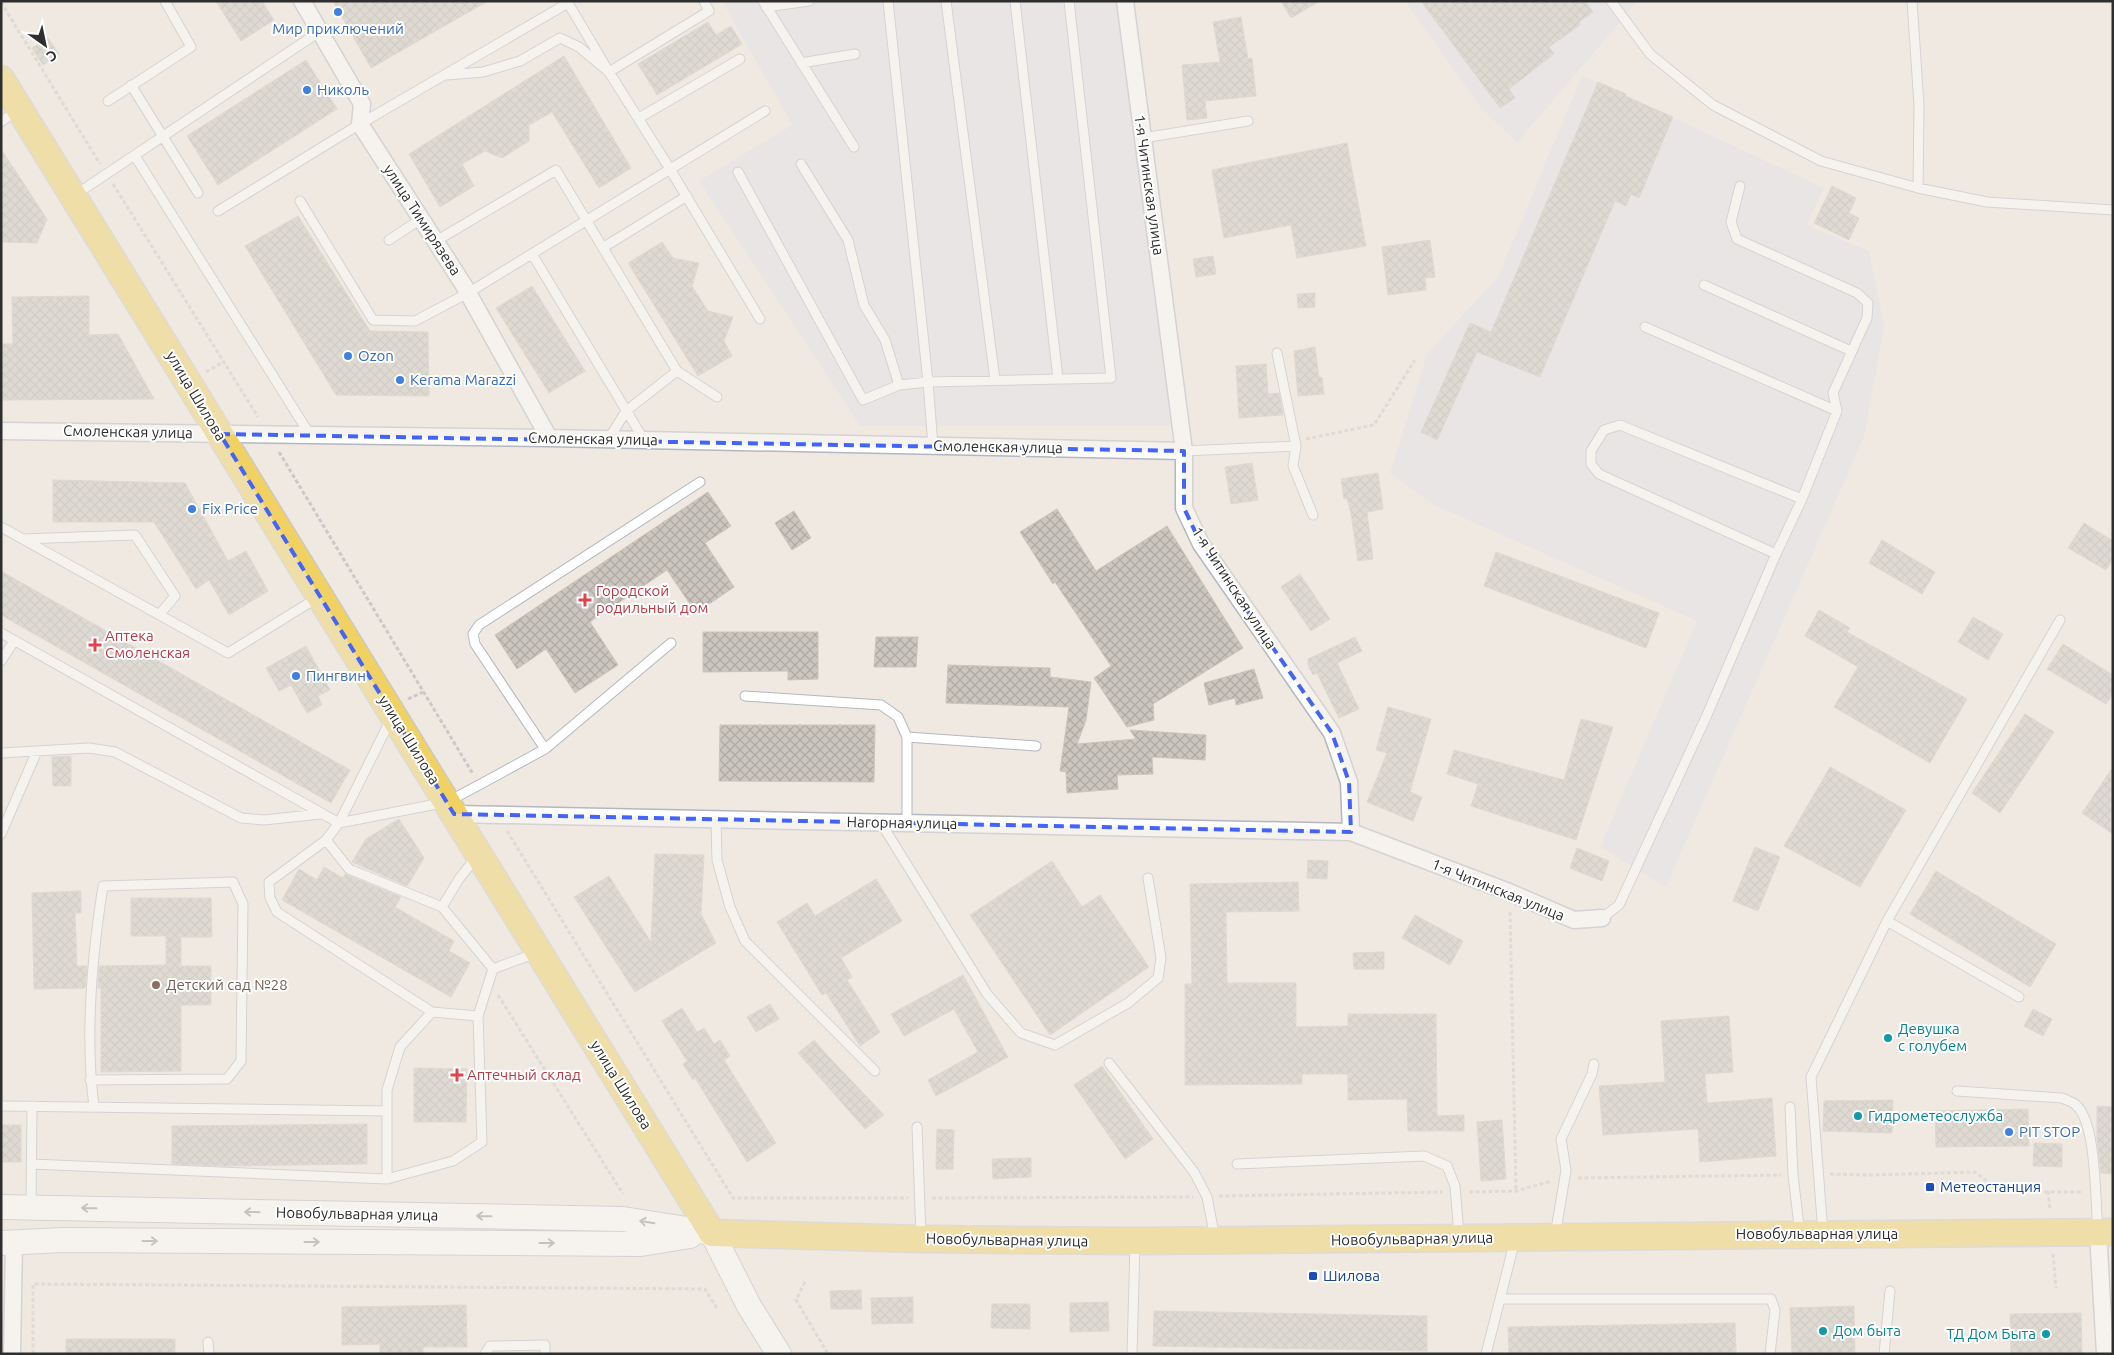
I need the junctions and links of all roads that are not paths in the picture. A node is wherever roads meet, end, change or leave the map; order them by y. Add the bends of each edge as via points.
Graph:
1 (165, 1) edge
2 (302, 1) edge
3 (704, 1) edge
4 (810, 1) edge
5 (888, 1) edge
6 (946, 1) edge
7 (1015, 1) edge
8 (1069, 1) edge
9 (1125, 1) edge
10 (1611, 1) edge
11 (1912, 1) edge
12 (765, 4) edge
13 (319, 32) junction
14 (855, 54) dead end
15 (740, 59) dead end
16 (801, 63) junction
17 (609, 72) junction
18 (444, 75) junction
19 (1, 79) edge
20 (131, 85) junction
21 (108, 101) dead end
22 (765, 111) dead end
23 (10, 115) edge
24 (639, 118) junction
25 (1248, 121) dead end
26 (360, 124) junction
27 (163, 137) junction
28 (1143, 138) junction
29 (854, 147) dead end
30 (135, 156) junction
31 (801, 164) dead end
32 (670, 169) junction
33 (738, 172) dead end
34 (1740, 186) dead end
35 (1918, 188) junction
36 (198, 193) dead end
37 (73, 196) junction
38 (687, 196) junction
39 (300, 201) dead end
40 (2113, 210) edge
41 (218, 211) dead end
42 (422, 219) junction
43 (587, 221) junction
44 (389, 240) dead end
45 (436, 241) junction
46 (604, 247) junction
47 (532, 254) junction
48 (1704, 285) dead end
49 (468, 293) junction
50 (760, 319) dead end
51 (1645, 327) dead end
52 (1852, 351) junction
53 (1277, 353) dead end
54 (677, 372) junction
55 (1058, 379) junction
56 (995, 380) junction
57 (928, 382) junction
58 (899, 385) junction
59 (717, 397) dead end
60 (626, 410) junction
61 (1837, 411) junction
62 (1, 431) edge
63 (220, 434) junction
64 (310, 435) junction
65 (549, 438) junction
66 (608, 440) junction
67 (644, 440) junction
68 (933, 446) junction
69 (1296, 446) junction
70 (1184, 451) junction
71 (700, 482) dead end
72 (1802, 499) junction
73 (1313, 515) dead end
74 (1, 527) edge
75 (22, 539) junction
76 (1776, 554) junction
77 (320, 596) junction
78 (159, 615) junction
79 (2060, 620) dead end
80 (1, 633) edge
81 (14, 641) junction
82 (671, 643) dead end
83 (1, 662) edge
84 (745, 696) dead end
85 (393, 715) junction
86 (907, 737) junction
87 (1036, 746) dead end
88 (545, 749) junction
89 (37, 751) junction
90 (1, 753) edge
91 (450, 808) junction
92 (320, 814) junction
93 (716, 820) junction
94 (339, 822) junction
95 (880, 823) junction
96 (907, 824) junction
97 (1351, 832) junction
98 (1, 834) edge
99 (326, 840) junction
100 (478, 854) junction
101 (1148, 878) dead end
102 (442, 908) junction
103 (1602, 918) joint
104 (1886, 921) junction
105 (538, 952) junction
106 (493, 969) junction
107 (2019, 997) dead end
108 (432, 1012) junction
109 (478, 1016) junction
110 (1109, 1063) dead end
111 (1594, 1064) dead end
112 (875, 1071) dead end
113 (90, 1080) junction
114 (1957, 1091) dead end
115 (1, 1106) edge
116 (32, 1106) junction
117 (94, 1107) junction
118 (1790, 1107) dead end
119 (387, 1111) junction
120 (917, 1127) dead end
121 (31, 1164) junction
122 (1237, 1164) dead end
123 (388, 1179) junction
124 (1, 1207) edge
125 (31, 1208) junction
126 (2105, 1232) edge
127 (712, 1233) junction
128 (1811, 1234) junction
129 (1555, 1237) junction
130 (1459, 1238) junction
131 (1516, 1238) junction
132 (921, 1239) junction
133 (1215, 1240) junction
134 (1136, 1241) junction
135 (8, 1243) edge
136 (1890, 1291) dead end
137 (1500, 1299) junction
138 (208, 1342) dead end
139 (12, 1354) edge
140 (209, 1354) edge
141 (485, 1354) edge
142 (545, 1354) edge
143 (779, 1354) edge
144 (1132, 1354) edge
145 (1486, 1354) edge
146 (1770, 1354) edge
147 (1884, 1354) edge
148 (2105, 1354) edge

1 - 20 lane via 192,47
2 - 13 street
3 - 17 lane via 709,11
4 - 12 lane
5 - 57 lane
6 - 56 lane
7 - 55 lane
8 - 55 lane via 1111,378
9 - 28 street, 1-я Читинская улица
10 - 35 lane via 1650,54 1713,105 1821,161
11 - 35 lane via 1919,105
12 - 16 lane
13 - 26 street via 362,104
13 - 27 lane
14 - 16 lane
15 - 24 lane
16 - 29 lane
17 - 18 lane via 579,47 560,38 520,61 483,72
17 - 18 lane via 568,3
17 - 24 lane
18 - 26 lane
19 - 23 main road, улица Шилова
20 - 21 lane
20 - 27 lane
22 - 32 lane
23 - 37 main road, улица Шилова
24 - 32 lane
25 - 28 lane
26 - 41 lane
26 - 42 street, улица Тимирязева
27 - 30 lane
27 - 36 lane
28 - 70 street, 1-я Читинская улица
30 - 37 lane
30 - 64 lane
31 - 58 lane via 848,240 864,305 885,340
32 - 38 lane
32 - 43 lane
33 - 58 lane via 863,400
34 - 52 lane via 1731,222 1737,239 1857,293 1868,302 1867,318
35 - 40 lane via 1987,202
37 - 63 main road, улица Шилова
38 - 46 lane
38 - 50 lane
39 - 49 lane via 374,320 415,321
42 - 44 lane
42 - 45 street, улица Тимирязева
43 - 45 lane via 556,170
43 - 46 lane
43 - 47 lane
45 - 49 street, улица Тимирязева
46 - 54 lane
47 - 49 lane
47 - 60 lane
48 - 52 lane
49 - 65 street, улица Тимирязева
51 - 61 lane
52 - 61 lane via 1833,393
53 - 69 lane
54 - 59 lane
54 - 60 lane
55 - 56 lane
56 - 57 lane
57 - 58 lane
57 - 68 lane
60 - 66 lane
60 - 67 lane
61 - 72 lane
62 - 63 street, Смоленская улица
63 - 64 street, Смоленская улица
63 - 77 main road, улица Шилова
64 - 65 street, Смоленская улица
65 - 66 street, Смоленская улица
66 - 67 street, Смоленская улица
67 - 68 street, Смоленская улица
68 - 70 street, Смоленская улица
69 - 70 lane
69 - 73 lane via 1293,466
70 - 97 street, 1-я Читинская улица via 1184,508 1201,544 1332,733 1349,782
71 - 88 lane via 479,625 473,634 475,644
72 - 76 lane
72 - 76 lane via 1620,425 1604,430 1591,450 1591,464 1599,474
74 - 75 lane
75 - 78 lane
75 - 78 lane via 135,535 175,596
76 - 103 lane via 1637,869 1619,905
77 - 78 lane via 228,653
77 - 85 main road, улица Шилова
79 - 104 lane
80 - 81 lane
81 - 83 lane
81 - 92 lane
82 - 88 lane
84 - 86 lane via 881,705 898,717
85 - 91 main road, улица Шилова
85 - 94 lane
86 - 87 lane
86 - 96 lane
88 - 91 lane via 479,785
89 - 90 lane
89 - 92 lane via 89,748 115,752 241,818 264,820
89 - 98 lane
91 - 93 street, Нагорная улица via 498,815
91 - 94 lane
91 - 100 main road, улица Шилова
92 - 94 lane
93 - 95 street, Нагорная улица
93 - 112 lane via 717,860 730,907 745,941
94 - 99 lane
95 - 96 street, Нагорная улица
95 - 101 lane via 987,994 1021,1033 1055,1045 1128,1003 1158,978 1161,958
96 - 97 street, Нагорная улица
97 - 103 street, 1-я Читинская улица via 1574,920
99 - 102 lane via 349,869
99 - 108 lane via 269,882 270,898 277,912
100 - 102 lane
100 - 105 main road, улица Шилова
102 - 106 lane
104 - 107 lane
104 - 128 lane via 1811,1077 1817,1174
105 - 106 lane
105 - 127 main road, улица Шилова
106 - 109 lane
108 - 109 lane
108 - 119 lane via 400,1047 387,1090
109 - 123 lane via 482,1142 452,1161
110 - 133 lane via 1194,1172 1207,1197
111 - 129 lane via 1561,1139 1566,1170
113 - 113 lane via 95,934 103,886 233,882 243,904 241,1061 227,1079
113 - 117 lane
114 - 126 lane via 2062,1098 2077,1105 2087,1124 2093,1148
115 - 116 lane
116 - 117 lane
116 - 121 lane
117 - 119 lane
118 - 128 lane via 1794,1174
119 - 123 lane
120 - 132 lane
121 - 123 lane
121 - 125 lane
122 - 130 lane via 1424,1156 1447,1166 1455,1192
124 - 125 main road, Новобульварная улица
127 -> 125 main road, Новобульварная улица via 623,1219
126 - 128 main road, Новобульварная улица
126 - 148 street
127 - 132 main road, Новобульварная улица
135 -> 127 main road, Новобульварная улица via 64,1240 641,1244
127 - 143 main road, улица Шилова via 749,1306
128 - 129 main road, Новобульварная улица
129 - 131 main road, Новобульварная улица
130 - 131 main road, Новобульварная улица
130 - 133 main road, Новобульварная улица
131 - 137 lane
132 - 134 main road, Новобульварная улица
133 - 134 main road, Новобульварная улица
134 - 144 lane
135 - 139 street
136 - 147 lane
137 - 145 lane
137 - 146 lane via 1771,1299 1776,1310
138 - 140 lane
141 - 142 lane via 490,1346 545,1344

